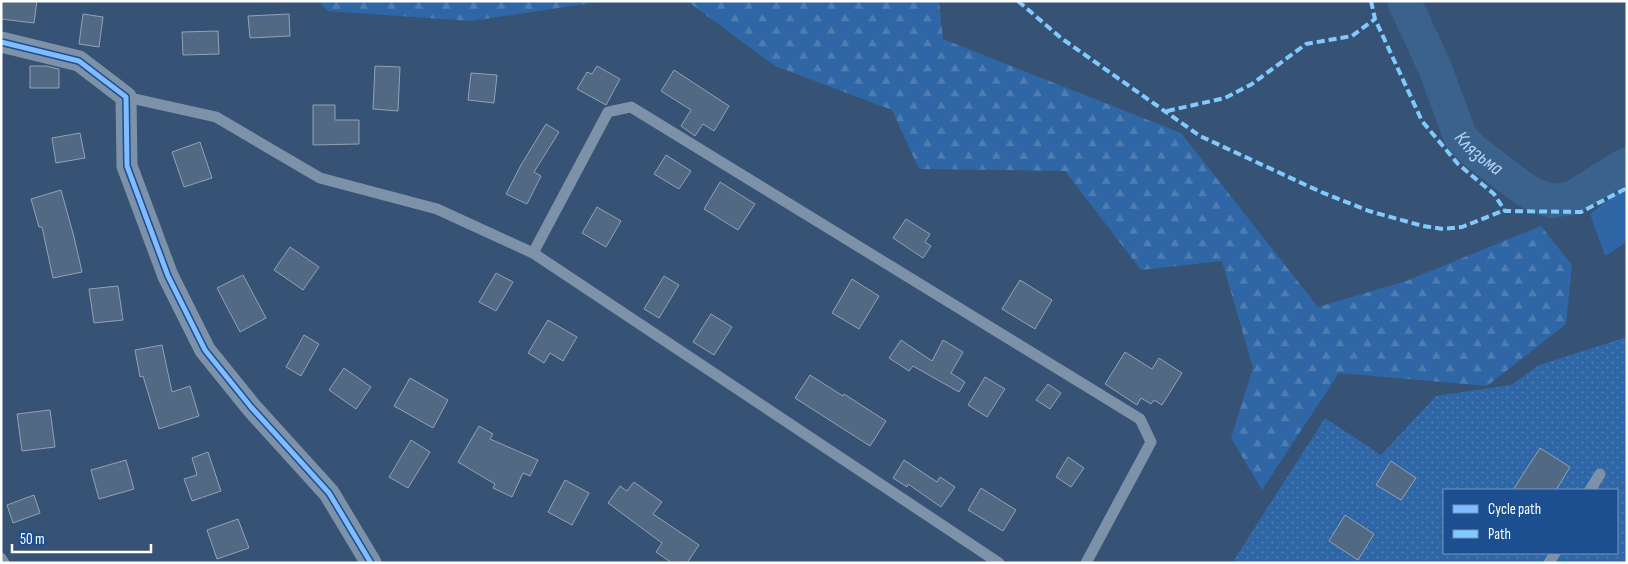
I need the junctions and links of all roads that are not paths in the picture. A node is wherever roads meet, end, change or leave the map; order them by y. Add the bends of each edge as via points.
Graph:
1 (1, 42) edge
2 (126, 97) junction
3 (534, 253) junction
4 (1600, 474) dead end
5 (1591, 489) edge
6 (1, 558) edge
7 (4, 563) edge
8 (371, 563) edge
9 (999, 563) edge
10 (1086, 563) edge

1 - 2 street via 78,61
2 - 3 lane via 216,117 320,178 438,210
2 - 8 street via 127,166 168,276 205,350 251,407 329,493
3 - 9 lane
3 - 10 lane via 608,112 631,107 1140,419 1151,442
4 - 5 lane
6 - 7 lane

